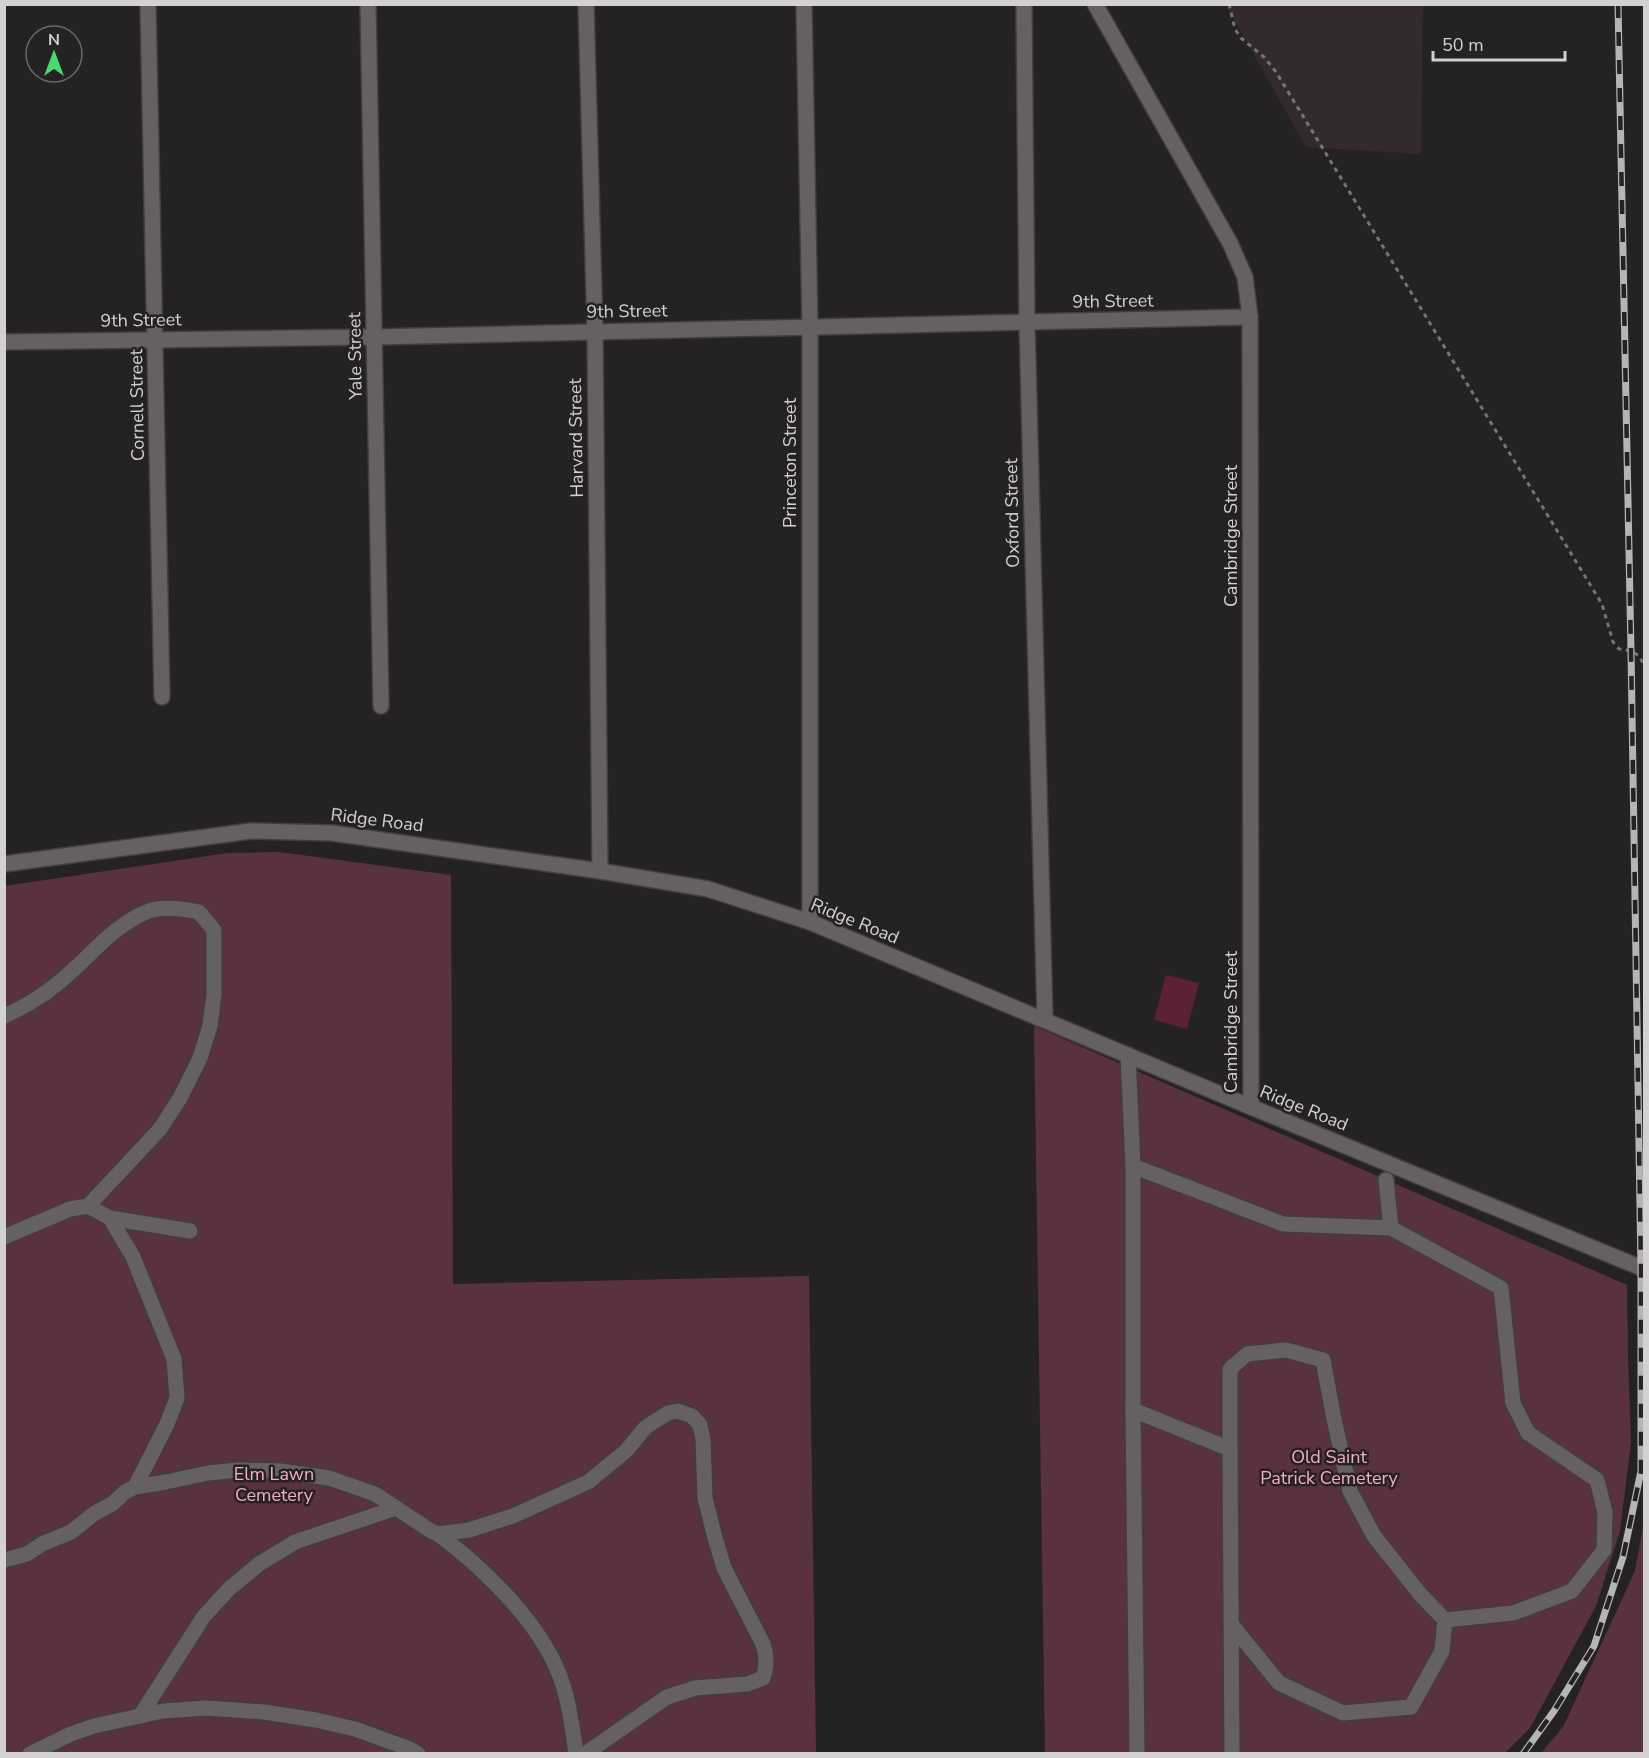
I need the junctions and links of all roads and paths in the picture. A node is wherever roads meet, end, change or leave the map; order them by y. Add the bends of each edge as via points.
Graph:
1 (148, 4) edge
2 (368, 4) edge
3 (586, 4) edge
4 (804, 4) edge
5 (1024, 4) edge
6 (1095, 4) edge
7 (1229, 4) edge
8 (1250, 317) junction
9 (1027, 323) junction
10 (810, 328) junction
11 (595, 331) junction
12 (374, 337) junction
13 (155, 340) junction
14 (4, 342) edge
15 (1644, 665) edge
16 (162, 697) dead end
17 (381, 706) dead end
18 (4, 864) edge
19 (600, 871) junction
20 (810, 922) junction
21 (4, 1016) edge
22 (1045, 1020) junction
23 (1128, 1055) junction
24 (1251, 1107) junction
25 (1133, 1166) junction
26 (1386, 1180) dead end
27 (88, 1206) junction
28 (110, 1218) junction
29 (1391, 1228) junction
30 (190, 1231) dead end
31 (4, 1237) edge
32 (1643, 1269) edge
33 (1133, 1410) junction
34 (1230, 1449) junction
35 (135, 1487) junction
36 (396, 1508) junction
37 (438, 1534) junction
38 (4, 1560) edge
39 (1445, 1620) junction
40 (1231, 1624) junction
41 (140, 1716) junction
42 (30, 1754) edge
43 (418, 1754) edge
44 (576, 1754) edge
45 (585, 1754) edge
46 (1137, 1754) edge
47 (1232, 1754) edge

1 - 13 street, Cornell Street
2 - 12 street, Yale Street
3 - 11 street, Harvard Street
4 - 10 street, Princeton Street
5 - 9 street, Oxford Street
6 - 8 street, Cambridge Street via 1230,243 1245,277
7 - 15 path via 1235,29 1276,72 1602,604 1613,642 1619,649 1640,657
8 - 9 street, 9th Street
8 - 24 street, Cambridge Street
9 - 10 street, 9th Street
9 - 22 street, Oxford Street
10 - 11 street, 9th Street
10 - 20 street, Princeton Street
11 - 12 street, 9th Street
11 - 19 street, Harvard Street
12 - 13 street, 9th Street
12 - 17 street, Yale Street
13 - 14 street, 9th Street
13 - 16 street, Cornell Street
18 - 19 street, Ridge Road via 275,831 332,833
19 - 20 street, Ridge Road via 708,889
20 - 22 street, Ridge Road
21 - 27 street via 48,991 105,939 150,910 199,912 214,930 214,994 200,1058 160,1129
22 - 23 street, Ridge Road
23 - 24 street, Ridge Road
23 - 25 street
24 - 32 street, Ridge Road
25 - 29 street via 1283,1224
25 - 33 street
26 - 29 street
27 - 28 street
27 - 31 street via 70,1209
28 - 30 street
28 - 35 street via 132,1257 174,1359 177,1398
29 - 39 street via 1501,1288 1513,1403 1528,1433 1597,1479 1605,1512 1604,1550 1572,1591 1513,1613
33 - 34 street
33 - 46 street
34 - 39 street via 1230,1369 1247,1354 1286,1350 1323,1360 1350,1491 1374,1536 1419,1594
34 - 40 street
35 - 36 street via 208,1473 280,1471 329,1478 375,1494
35 - 38 street via 71,1532 27,1554
36 - 37 street
36 - 41 street via 295,1542 259,1564 204,1616
37 - 44 street via 495,1582 549,1652 572,1717
37 - 45 street via 469,1530 513,1516 588,1482 626,1452 645,1428 668,1413 678,1411 692,1416 700,1425 704,1439 705,1498 715,1539 724,1568 764,1644 764,1678 747,1684 695,1688 667,1697
39 - 40 street via 1442,1651 1411,1707 1343,1713 1279,1683
40 - 47 street
41 - 42 street via 94,1726
41 - 43 street via 206,1708 264,1712 355,1729

